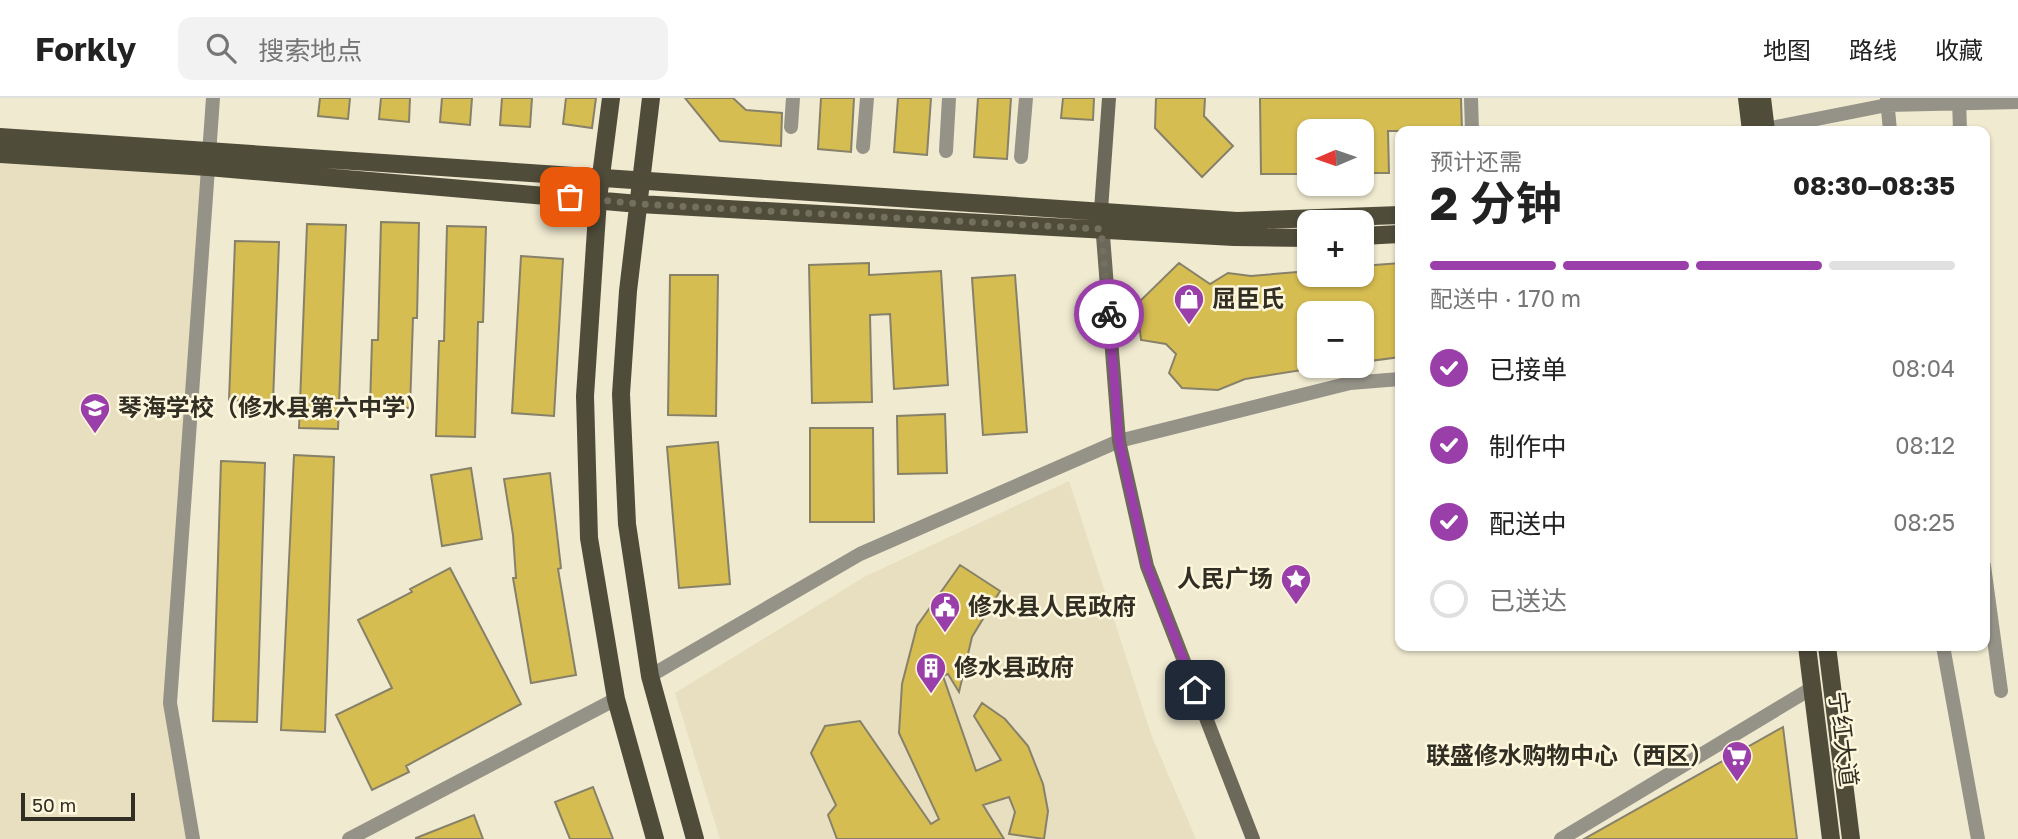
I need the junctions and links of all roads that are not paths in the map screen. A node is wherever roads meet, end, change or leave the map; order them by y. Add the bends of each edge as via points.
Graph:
1 (213, 98) edge
2 (611, 98) edge
3 (651, 98) edge
4 (793, 98) edge
5 (867, 98) edge
6 (949, 98) edge
7 (1026, 98) edge
8 (1109, 98) edge
9 (1471, 98) edge
10 (1747, 98) edge
11 (1762, 98) edge
12 (1887, 101) edge
13 (1959, 101) edge
14 (2018, 102) edge
15 (1472, 126) edge
16 (1758, 126) edge
17 (1760, 126) edge
18 (1781, 126) edge
19 (1890, 126) edge
20 (1960, 126) edge
21 (791, 127) dead end
22 (0, 137) edge
23 (863, 147) dead end
24 (946, 151) dead end
25 (0, 154) edge
26 (1021, 157) dead end
27 (209, 158) junction
28 (601, 179) junction
29 (642, 182) junction
30 (598, 199) junction
31 (639, 204) junction
32 (1101, 210) junction
33 (1395, 215) edge
34 (1101, 229) junction
35 (1395, 234) edge
36 (1374, 235) edge
37 (1297, 238) edge
38 (1395, 379) edge
39 (1119, 441) junction
40 (1990, 610) edge
41 (1808, 651) edge
42 (1828, 651) edge
43 (1944, 651) edge
44 (650, 676) junction
45 (1812, 688) junction
46 (2001, 691) dead end
47 (616, 699) junction
48 (193, 839) edge
49 (349, 839) edge
50 (654, 839) edge
51 (695, 839) edge
52 (1253, 839) edge
53 (1561, 839) edge
54 (1831, 839) edge
55 (1851, 839) edge
56 (1978, 839) edge

1 - 27 street
2 - 28 main road
3 - 29 main road
4 - 21 street
5 - 23 street
6 - 24 street
7 - 26 street
8 - 32 main road
9 - 15 street
10 - 16 main road
11 - 17 main road
12 - 13 street
12 - 18 street
12 - 19 street
13 - 14 street
13 - 20 street
22 - 27 main road
25 - 27 main road
27 - 28 main road
27 - 30 main road
27 - 48 street via 170,703
28 - 29 main road
28 - 30 main road
29 - 31 main road
29 - 32 main road
30 - 31 main road
30 - 47 main road via 585,396 589,538
31 - 34 main road
31 - 44 main road via 621,394 627,524
32 - 33 main road via 1237,221
32 - 34 main road
34 - 37 main road
34 - 39 main road
35 - 36 main road
38 - 39 street via 1350,383
39 - 44 street via 860,554
39 - 52 main road via 1147,566
40 - 46 street
41 - 45 main road, 宁红大道
42 - 55 main road, 宁红大道
43 - 56 street
44 - 51 main road
45 - 53 street
45 - 54 main road, 宁红大道
47 - 49 street
47 - 50 main road

